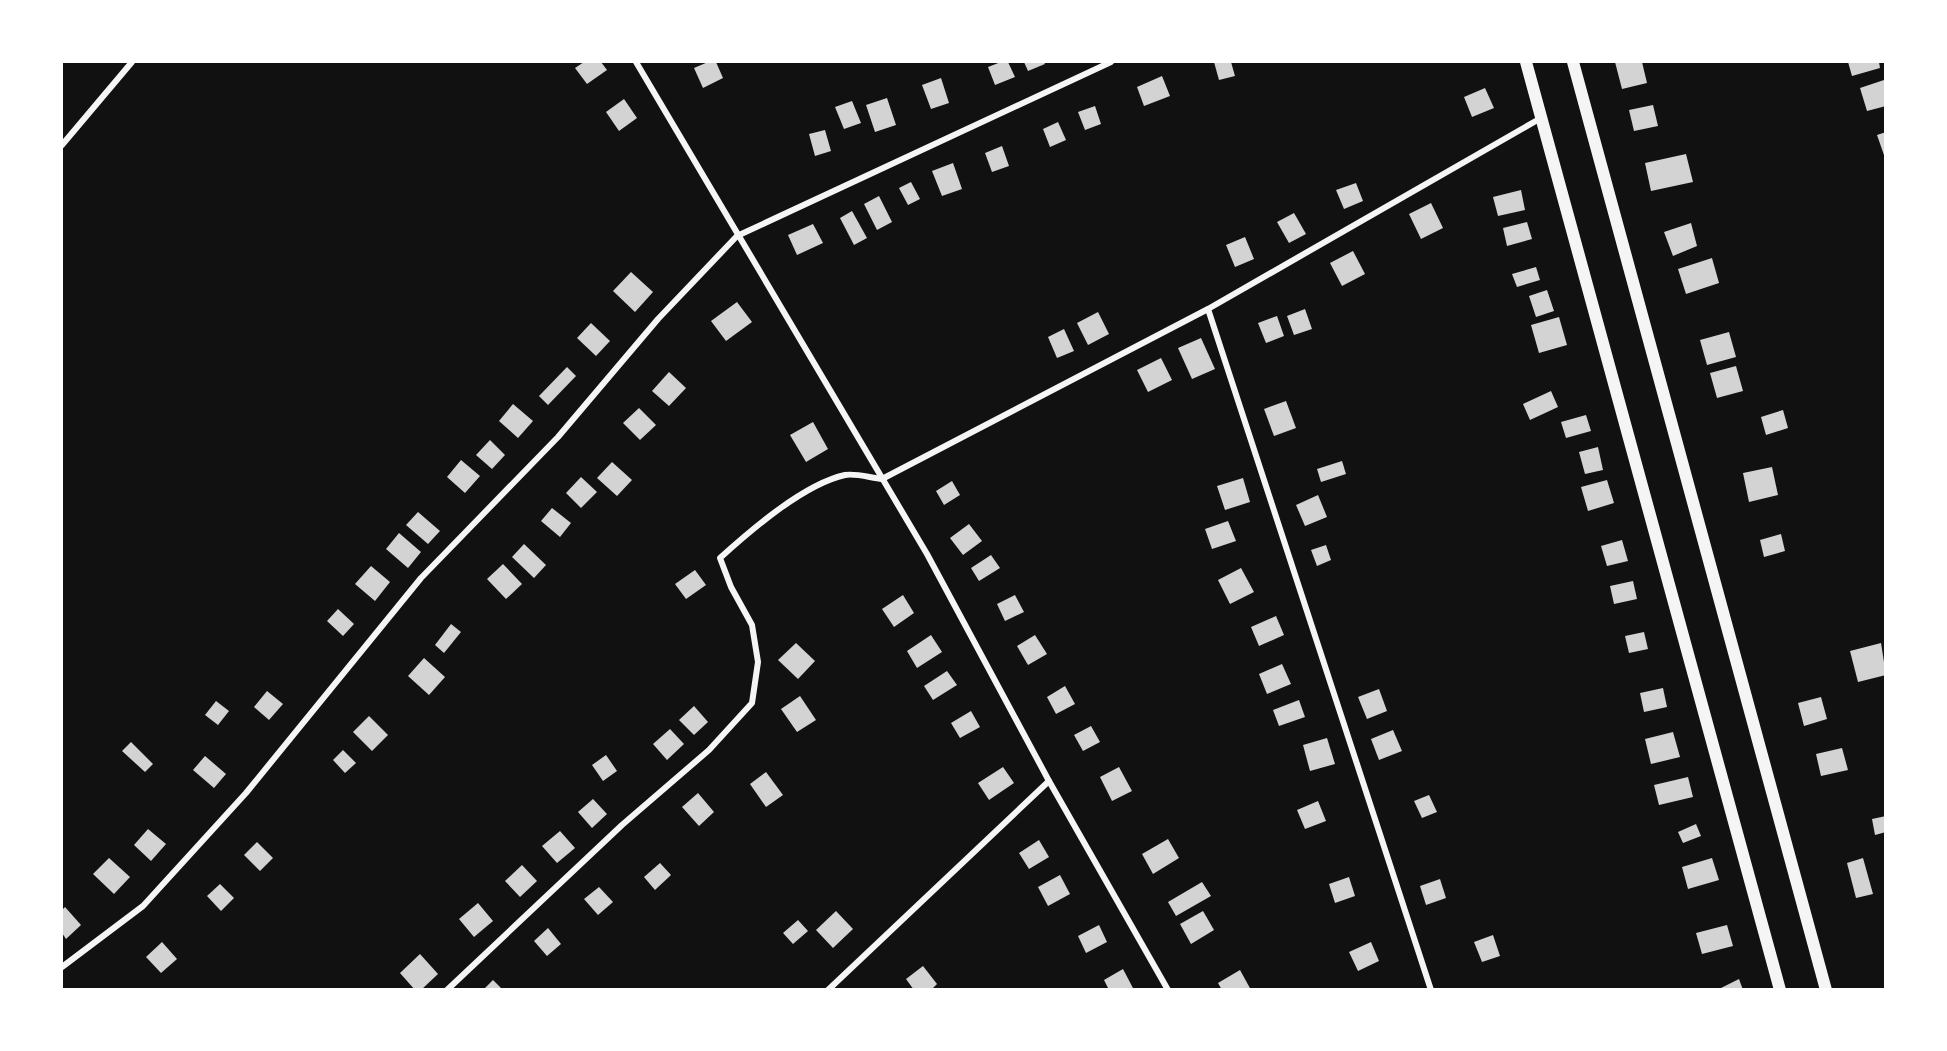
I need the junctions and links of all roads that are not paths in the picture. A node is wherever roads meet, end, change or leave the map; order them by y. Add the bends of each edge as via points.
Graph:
1 (132, 62) edge
2 (636, 62) edge
3 (1111, 62) edge
4 (1526, 62) edge
5 (1573, 62) edge
6 (1541, 118) junction
7 (62, 145) edge
8 (737, 236) junction
9 (1208, 309) junction
10 (882, 479) junction
11 (1049, 781) junction
12 (62, 967) edge
13 (447, 990) edge
14 (828, 990) edge
15 (1168, 990) edge
16 (1431, 990) edge
17 (1780, 990) edge
18 (1826, 990) edge

1 - 7 street
2 - 8 street
3 - 8 street
4 - 6 main road
5 - 18 main road
6 - 9 street
6 - 17 main road
8 - 10 street
8 - 12 street via 658,319 558,437 421,578 246,793 143,906
9 - 10 street
9 - 16 street
10 - 11 street via 927,554
10 - 13 street via 846,475 812,489 720,558 752,626 758,662 752,703 709,750 622,825
11 - 14 street
11 - 15 street

